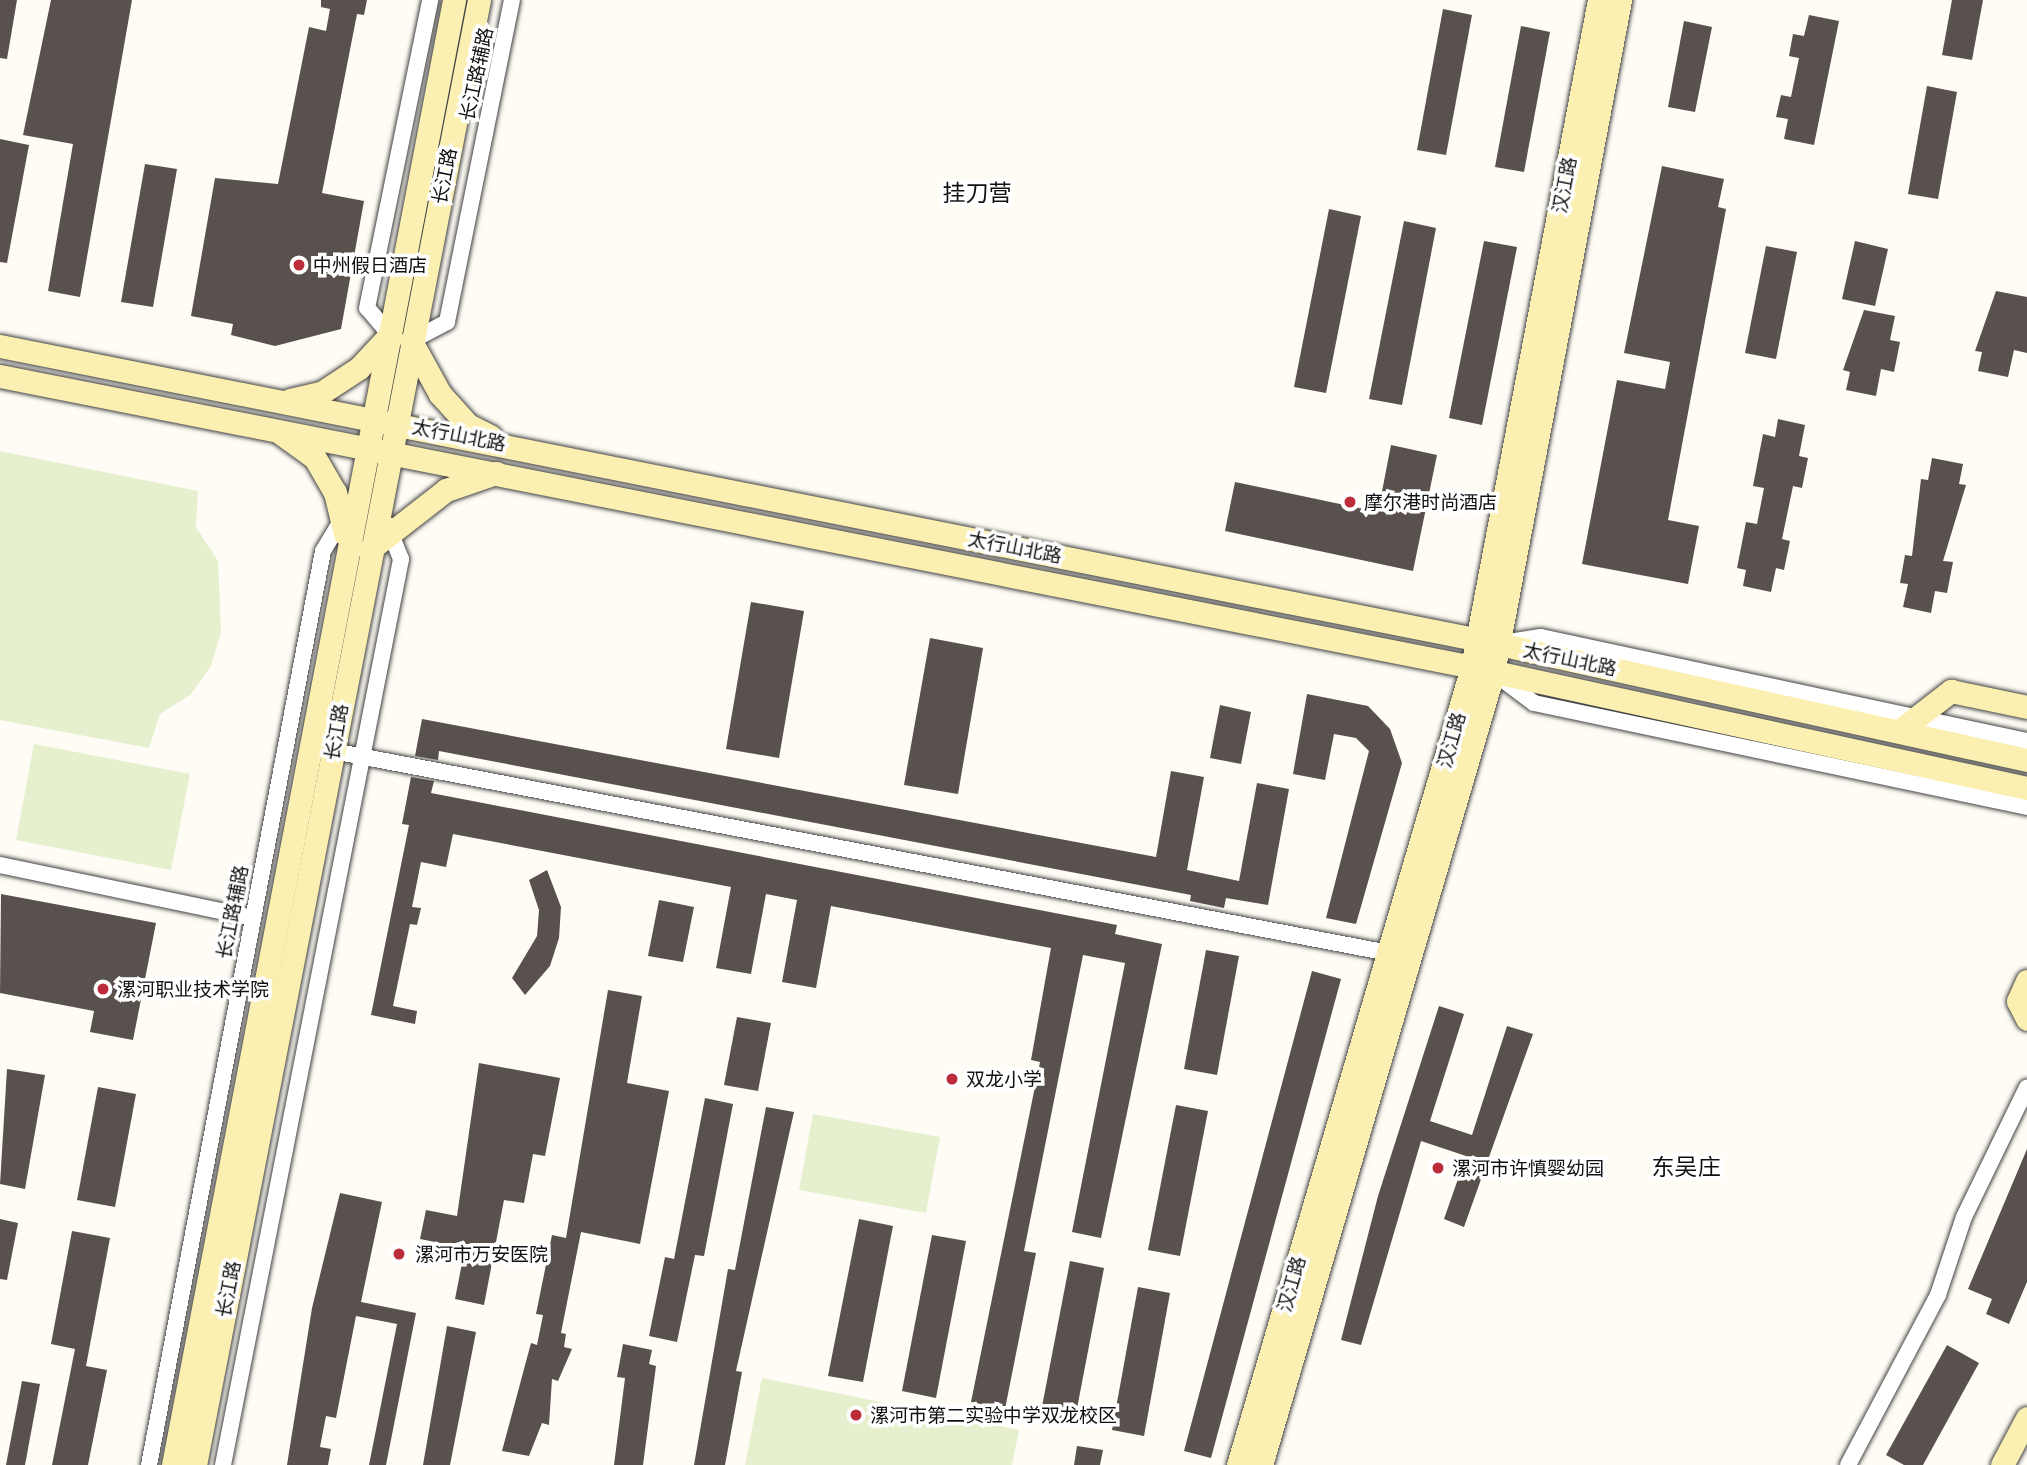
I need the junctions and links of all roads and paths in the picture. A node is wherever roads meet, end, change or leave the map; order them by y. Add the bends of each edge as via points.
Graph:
1 (430, 0) edge
2 (454, 0) edge
3 (479, 0) edge
4 (512, 0) edge
5 (1599, 0) edge
6 (1620, 0) edge
7 (401, 338) junction
8 (0, 346) edge
9 (0, 376) edge
10 (279, 402) junction
11 (372, 419) junction
12 (395, 423) junction
13 (273, 428) junction
14 (508, 445) junction
15 (378, 447) junction
16 (499, 472) junction
17 (359, 508) junction
18 (392, 533) junction
19 (358, 548) junction
20 (1489, 642) junction
21 (1483, 670) junction
22 (2027, 707) edge
23 (1907, 724) junction
24 (2027, 741) edge
25 (332, 751) junction
26 (362, 757) junction
27 (2027, 760) edge
28 (2027, 788) edge
29 (2027, 807) edge
30 (0, 865) edge
31 (253, 918) junction
32 (1389, 953) junction
33 (2027, 981) edge
34 (2027, 1018) edge
35 (2027, 1087) edge
36 (2027, 1418) edge
37 (149, 1465) edge
38 (173, 1465) edge
39 (195, 1465) edge
40 (223, 1465) edge
41 (1238, 1465) edge
42 (1261, 1465) edge
43 (1848, 1465) edge
44 (2001, 1465) edge

1 - 7 street via 368,308
2 - 7 main road, 长江路
3 - 7 main road, 长江路
4 - 7 street, 长江路辅路 via 447,322
5 - 20 main road, 汉江路
6 - 20 main road, 汉江路
7 - 10 main road via 321,393
7 - 11 main road, 长江路
7 - 12 main road, 长江路
7 - 14 main road via 468,425
8 - 10 main road, 太行山北路
9 - 13 main road, 太行山北路
10 - 11 main road, 太行山北路
11 - 12 main road, 太行山北路
11 - 15 main road, 长江路
12 - 14 main road, 太行山北路
12 - 15 main road, 长江路
13 - 15 main road, 太行山北路
13 - 17 main road via 315,458
14 - 20 main road, 太行山北路
15 - 16 main road, 太行山北路
15 - 17 main road, 长江路
16 - 18 main road via 446,490
16 - 21 main road, 太行山北路
17 - 18 street
17 - 19 main road, 长江路
17 - 19 main road
17 - 31 street, 长江路辅路 via 323,551
18 - 19 main road
18 - 26 street via 401,559
19 - 25 main road, 长江路
19 - 38 main road, 长江路
20 - 21 main road, 汉江路
20 - 23 main road, 太行山北路
21 - 28 main road, 太行山北路
21 - 29 street via 1534,703
21 - 32 main road, 汉江路
21 - 42 main road, 汉江路
22 - 23 main road via 1951,691
23 - 24 street
23 - 27 main road, 太行山北路
25 - 26 street
25 - 39 main road, 长江路
26 - 32 street
26 - 40 street
30 - 31 street
31 - 37 street, 长江路辅路
32 - 41 main road, 汉江路
33 - 34 main road via 2018,1001
35 - 43 street via 1964,1217 1938,1295
36 - 44 main road

